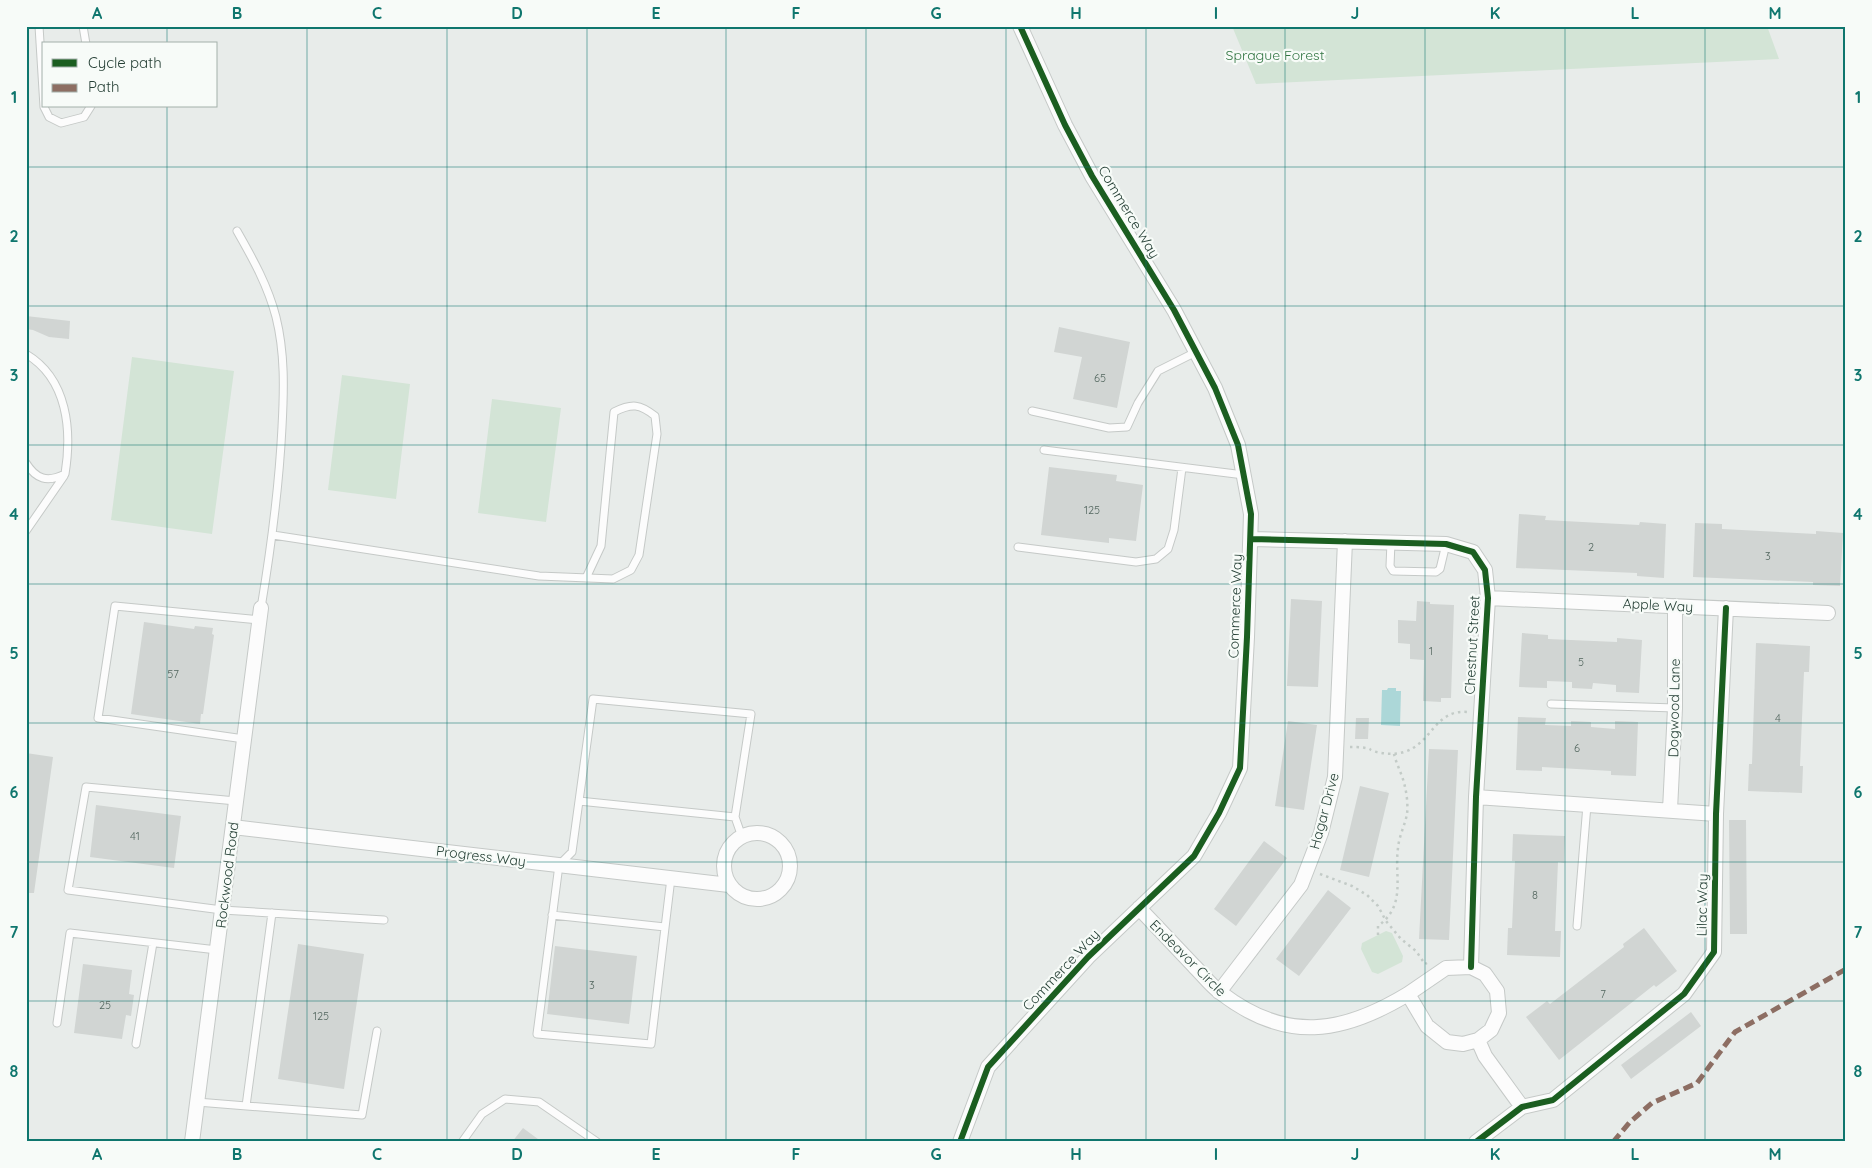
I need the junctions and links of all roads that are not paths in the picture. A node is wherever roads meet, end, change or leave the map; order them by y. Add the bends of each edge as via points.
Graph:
1 (39, 26) edge
2 (84, 26) edge
3 (1020, 26) edge
4 (86, 42) edge
5 (42, 75) edge
6 (44, 108) edge
7 (89, 108) edge
8 (237, 231) dead end
9 (1196, 352) junction
10 (26, 354) edge
11 (1032, 411) dead end
12 (1044, 450) dead end
13 (26, 463) edge
14 (1182, 468) junction
15 (64, 474) junction
16 (1244, 475) junction
17 (26, 532) edge
18 (273, 535) junction
19 (1251, 539) junction
20 (1346, 541) junction
21 (1391, 542) junction
22 (1446, 544) junction
23 (1018, 547) dead end
24 (586, 578) junction
25 (1488, 598) junction
26 (1675, 606) junction
27 (1726, 608) junction
28 (1828, 613) dead end
29 (260, 614) junction
30 (1551, 704) dead end
31 (1675, 708) junction
32 (244, 739) junction
33 (1476, 797) junction
34 (236, 801) junction
35 (579, 801) junction
36 (1587, 805) junction
37 (1670, 810) junction
38 (1716, 814) junction
39 (735, 817) junction
40 (233, 827) junction
41 (742, 837) junction
42 (559, 865) junction
43 (671, 878) junction
44 (729, 885) junction
45 (1139, 908) junction
46 (222, 910) junction
47 (272, 913) junction
48 (552, 915) junction
49 (384, 920) dead end
50 (1577, 926) dead end
51 (665, 927) junction
52 (153, 943) junction
53 (217, 950) junction
54 (1471, 967) junction
55 (1219, 992) junction
56 (1408, 994) junction
57 (57, 1023) dead end
58 (377, 1031) dead end
59 (1478, 1040) junction
60 (136, 1044) dead end
61 (197, 1102) junction
62 (246, 1106) junction
63 (1522, 1107) junction
64 (192, 1142) edge
65 (462, 1142) edge
66 (597, 1142) edge
67 (960, 1142) edge
68 (1476, 1142) edge

1 - 5 lane
2 - 4 lane
3 - 9 street, Commerce Way via 1065,126
6 - 7 lane via 49,117 61,123 84,117
8 - 18 lane via 259,270 276,318 284,377
9 - 11 lane via 1158,371 1127,427 1108,428
9 - 16 street, Commerce Way via 1238,445
10 - 15 lane via 34,359 60,392 69,434
12 - 14 lane
13 - 15 lane via 32,473 45,479
14 - 16 lane
14 - 23 lane via 1174,530 1168,549 1156,559 1136,562
15 - 17 lane
16 - 19 street, Commerce Way via 1252,514
18 - 24 lane via 539,576
18 - 29 lane
19 - 20 street, Chestnut Street
19 - 45 street, Commerce Way via 1240,768 1194,856
20 - 21 street, Chestnut Street
20 - 55 street, Hagar Drive via 1335,777 1322,833 1301,885
21 - 22 street, Chestnut Street
21 - 22 lane via 1390,566 1393,571 1436,572 1440,569
22 - 25 street, Chestnut Street via 1473,552 1485,570
24 - 24 lane via 613,579 631,570 639,555 657,434 655,416 645,408 628,405 614,412 601,546
25 - 26 street, Apple Way
25 - 33 street, Chestnut Street
26 - 27 street, Apple Way
26 - 31 street, Dogwood Lane
27 - 28 street, Apple Way
27 - 38 street, Lilac Way
29 - 32 street, Rockwood Road
29 - 32 lane via 116,606 98,718
30 - 31 lane
31 - 37 street, Dogwood Lane
32 - 34 street, Rockwood Road
33 - 36 street
33 - 54 street, Chestnut Street
34 - 40 street, Rockwood Road
34 - 46 lane via 86,787 68,890
35 - 39 lane
35 - 39 lane via 593,699 751,714
35 - 42 lane via 572,852
36 - 37 street
36 - 50 lane
37 - 38 street
38 - 63 street, Lilac Way via 1714,952 1684,994 1553,1100
39 - 41 lane
40 - 42 street, Progress Way
40 - 46 street, Rockwood Road
41 - 44 street via 730,846 725,855 723,865
41 - 44 street, Progress Way via 758,832 777,839 790,858 790,870 780,890 759,900 737,893
42 - 43 street, Progress Way
42 - 48 lane
43 - 44 street, Progress Way
43 - 51 lane
45 - 55 street, Endeavor Circle
45 - 67 street, Commerce Way via 1088,957 988,1067
46 - 47 lane
46 - 53 street, Rockwood Road
47 - 49 lane
47 - 62 lane
48 - 51 lane
48 - 51 lane via 537,1034 652,1044
52 - 53 lane
52 - 57 lane via 70,933
52 - 60 lane
53 - 61 street, Rockwood Road
54 - 56 street, Endeavor Circle via 1446,968
54 - 59 street via 1485,974 1497,991 1499,1013 1491,1030
55 - 56 street, Endeavor Circle via 1271,1022 1299,1027 1327,1027 1356,1021 1383,1010
56 - 59 street via 1427,1026 1447,1042 1464,1044
58 - 62 lane via 362,1115
59 - 63 street via 1485,1056
61 - 62 lane
61 - 64 street, Rockwood Road
63 - 68 street, Lilac Way
65 - 66 lane via 482,1114 505,1099 540,1102

